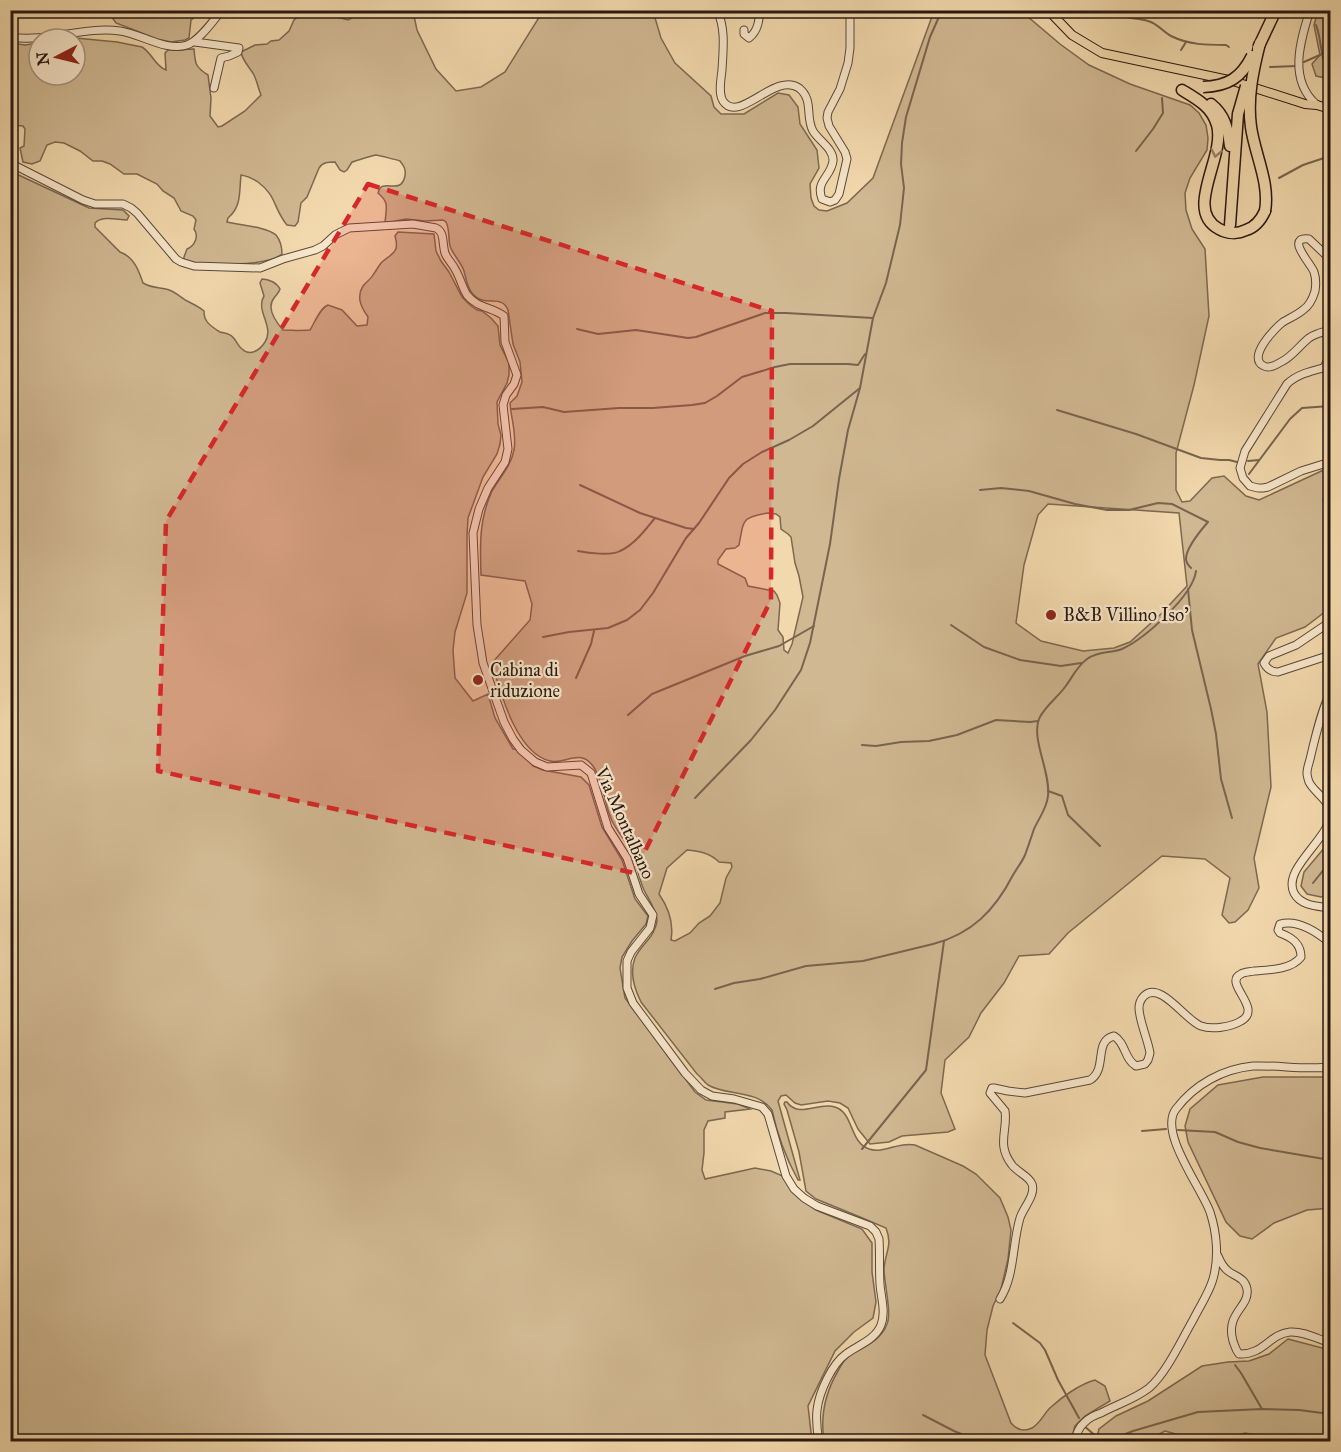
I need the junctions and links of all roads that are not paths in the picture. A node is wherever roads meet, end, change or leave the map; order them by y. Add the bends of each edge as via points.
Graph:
1 (222, 10) edge
2 (717, 10) edge
3 (760, 10) edge
4 (850, 10) edge
5 (1048, 10) edge
6 (1310, 10) edge
7 (1276, 12) edge
8 (744, 30) dead end
9 (10, 37) edge
10 (195, 42) junction
11 (1260, 43) junction
12 (214, 88) dead end
13 (1182, 90) junction
14 (1317, 105) junction
15 (1330, 109) edge
16 (10, 163) edge
17 (1233, 171) junction
18 (1230, 225) dead end
19 (1330, 260) edge
20 (1330, 330) edge
21 (1330, 355) edge
22 (1327, 367) edge
23 (1329, 462) edge
24 (1330, 622) edge
25 (1330, 656) edge
26 (1330, 693) edge
27 (1330, 908) edge
28 (1330, 943) edge
29 (1330, 1002) edge
30 (1330, 1013) edge
31 (1330, 1067) edge
32 (1216, 1253) junction
33 (1000, 1299) dead end
34 (1330, 1343) edge
35 (819, 1442) edge
36 (1075, 1442) edge

1 - 10 street
2 - 4 street via 723,31 722,100 736,107 774,88 791,85 801,90 809,105 812,129 833,158 819,192 822,200 830,202 839,194 847,159 827,118 848,63
3 - 8 street via 755,32 748,38
5 - 14 main road, bridge via 1072,34 1101,53 1233,81
6 - 14 street via 1300,40 1299,67 1305,93
7 - 11 highway, bridge
9 - 10 street via 24,39 107,30 168,46
10 - 12 street via 239,48 236,54 220,58
11 - 13 highway, bridge via 1241,74 1225,84
13 -> 11 highway, bridge via 1207,107 1218,127 1218,146 1204,201 1209,220 1229,232 1239,233 1253,227 1265,211 1266,200 1250,113
11 - 17 highway, bridge via 1238,114
13 - 17 highway via 1205,99 1223,117 1229,131
14 - 15 main road
16 - 35 street, Via Montalbano via 83,200 127,206 176,259 194,266 263,267 315,250 349,228 413,224 436,228 442,232 446,254 471,299 504,316 506,342 517,375 503,405 508,448 505,462 479,509 473,533 475,606 483,663 504,722 521,750 547,767 581,765 593,778 608,828 627,858 639,894 653,915 650,928 627,961 627,988 636,1007 701,1090 764,1109 794,1189 817,1206 870,1226 876,1232 882,1323 874,1335 845,1354 828,1376 816,1411
17 - 18 highway
19 - 20 street via 1309,239 1300,241 1299,249 1314,270 1315,291 1304,309 1274,331 1257,354 1258,361 1263,366 1273,366 1309,338
21 - 22 street
22 - 23 street via 1287,384 1245,451 1240,468 1246,483 1258,489
24 - 25 street via 1296,645 1269,656 1264,663 1269,670 1278,672
26 - 27 street via 1306,774 1328,805 1330,818 1298,867 1292,884 1293,892 1304,903
28 - 33 street via 1305,927 1280,924 1278,930 1296,942 1301,957 1294,964 1238,975 1236,982 1248,1014 1228,1026 1199,1026 1163,995 1147,994 1139,1008 1150,1053 1145,1064 1131,1063 1120,1039 1111,1036 1104,1041 1099,1067 1090,1080 1024,1093 992,1088 992,1097 1005,1111 1003,1139 1007,1157 1033,1185 1020,1218 1011,1271
29 - 30 street
31 - 32 street via 1253,1066 1221,1073 1199,1086 1174,1111 1172,1134 1210,1212
32 - 34 street via 1228,1271 1247,1286 1248,1294 1233,1318 1231,1329 1239,1353 1257,1351 1287,1332
32 - 36 street via 1209,1290 1158,1378 1140,1394 1088,1419 1076,1434

